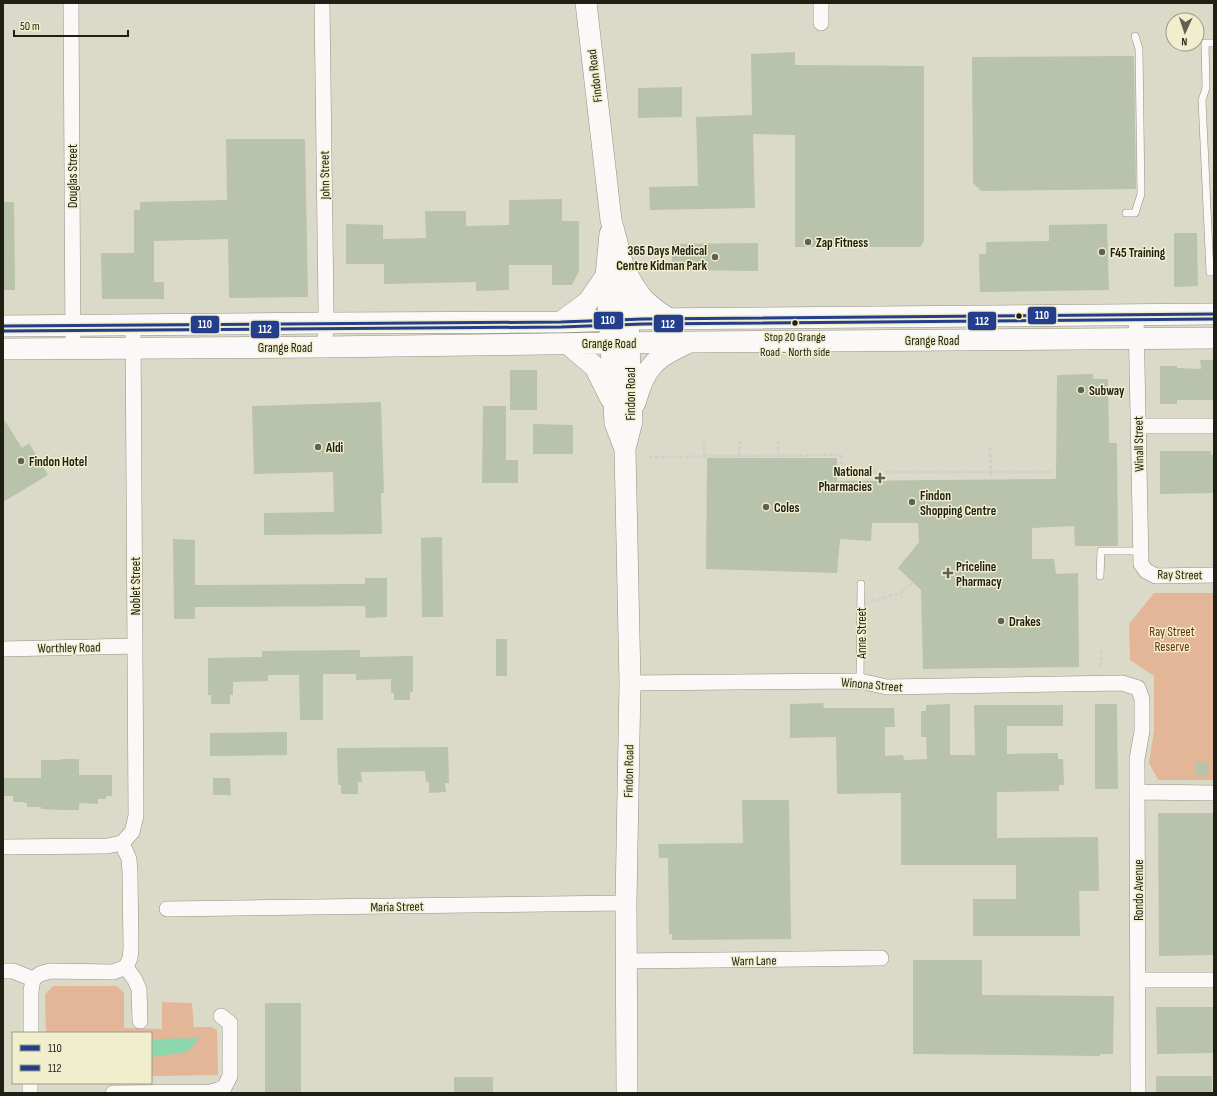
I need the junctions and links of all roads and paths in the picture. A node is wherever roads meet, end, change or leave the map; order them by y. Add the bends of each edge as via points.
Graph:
1 (71, 3) edge
2 (322, 3) edge
3 (586, 3) edge
4 (821, 3) edge
5 (821, 23) dead end
6 (1135, 36) dead end
7 (1214, 43) edge
8 (1126, 213) dead end
9 (615, 272) junction
10 (1214, 272) edge
11 (1214, 314) edge
12 (1136, 315) junction
13 (972, 316) junction
14 (947, 317) junction
15 (669, 319) junction
16 (619, 320) junction
17 (326, 322) junction
18 (561, 322) junction
19 (133, 324) junction
20 (73, 325) junction
21 (7, 326) edge
22 (1137, 338) junction
23 (1214, 338) edge
24 (954, 340) junction
25 (689, 342) junction
26 (620, 343) junction
27 (568, 344) junction
28 (325, 347) junction
29 (73, 348) junction
30 (8, 349) edge
31 (133, 349) junction
32 (623, 409) junction
33 (1138, 426) junction
34 (1214, 426) edge
35 (704, 441) dead end
36 (740, 441) dead end
37 (778, 441) dead end
38 (990, 447) dead end
39 (739, 456) junction
40 (778, 456) junction
41 (649, 457) dead end
42 (704, 457) junction
43 (990, 472) junction
44 (1053, 472) dead end
45 (990, 478) dead end
46 (1141, 551) junction
47 (1146, 572) joint
48 (1214, 575) edge
49 (1100, 576) dead end
50 (912, 583) dead end
51 (861, 584) dead end
52 (861, 598) junction
53 (135, 646) junction
54 (3, 648) edge
55 (860, 681) junction
56 (630, 683) junction
57 (1138, 688) joint
58 (1137, 792) junction
59 (1214, 792) edge
60 (122, 843) junction
61 (3, 847) edge
62 (626, 903) junction
63 (167, 909) dead end
64 (881, 958) dead end
65 (627, 961) junction
66 (126, 967) junction
67 (3, 971) edge
68 (33, 979) junction
69 (1138, 980) junction
70 (1214, 980) edge
71 (221, 1016) dead end
72 (140, 1021) dead end
73 (30, 1032) edge
74 (225, 1090) edge
75 (113, 1093) edge
76 (627, 1093) edge
77 (1138, 1093) edge

1 - 20 street, Douglas Street
2 - 17 street, John Street
3 - 9 main road, Findon Road
4 - 5 street
6 - 8 lane via 1139,49 1140,194 1135,213
7 - 10 lane via 1205,43 1206,88 1202,100 1210,272
9 - 15 main road via 652,308
9 - 16 main road, Findon Road
9 - 18 main road via 588,302
11 - 12 main road, Grange Road
12 - 13 main road, Grange Road
12 - 22 street, Winall Street
13 - 14 main road, Grange Road
13 - 24 main road
14 - 15 main road, Grange Road
14 - 24 main road
15 - 16 main road, Grange Road
16 - 18 main road, Grange Road
16 - 26 main road, Findon Road
17 - 18 main road, Grange Road
17 - 19 main road, Grange Road
17 - 28 street, John Street
19 - 20 main road, Grange Road
19 - 31 street, Noblet Street
20 - 21 main road, Grange Road
20 - 29 street, Douglas Street
21 - 30 lane
22 - 23 main road, Grange Road
22 - 24 main road, Grange Road
22 - 33 street, Winall Street
24 - 25 main road, Grange Road
25 - 26 main road, Grange Road
25 - 32 main road via 652,365
26 - 27 main road, Grange Road
26 - 32 main road, Findon Road
27 - 28 main road, Grange Road
27 - 32 main road via 595,367
28 - 31 main road, Grange Road
29 - 30 main road, Grange Road
29 - 31 main road, Grange Road
31 - 53 street, Noblet Street
32 - 56 main road, Findon Road via 616,423 625,449
33 - 34 street
33 - 46 street, Winall Street
35 - 42 path
36 - 39 path
37 - 40 path
38 - 43 path
39 - 40 path
39 - 42 path
40 - 43 path via 841,455 842,472
41 - 42 path
43 - 44 path
43 - 45 path
46 - 47 street, Winall Street via 1141,564
46 - 49 lane via 1101,551
47 - 48 street, Ray Street via 1156,576
50 - 52 path via 901,593 875,600
51 - 52 lane, Anne Street
52 - 55 lane, Anne Street
53 - 54 street, Worthley Road
53 - 60 street, Noblet Street via 136,816 132,832
55 - 56 street, Winona Street
55 - 57 street, Winona Street via 887,688 1122,683
56 - 62 main road, Findon Road
57 - 58 street, Rondo Avenue via 1142,699 1142,731 1137,759
58 - 59 street
58 - 69 street, Rondo Avenue
60 - 61 street via 107,846
60 - 66 street via 129,859 130,872 131,950
62 - 63 street, Maria Street
62 - 65 main road, Findon Road
64 - 65 street, Warn Lane
65 - 76 main road, Findon Road
66 - 68 street via 113,972 50,971
66 - 72 street via 139,989
67 - 68 street via 13,971
68 - 73 street
69 - 70 street
69 - 77 street, Rondo Avenue
71 - 74 street via 230,1023 230,1076
74 - 75 street

